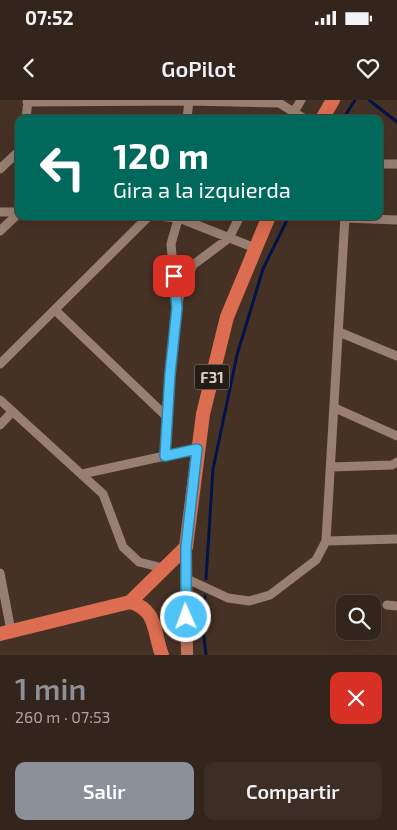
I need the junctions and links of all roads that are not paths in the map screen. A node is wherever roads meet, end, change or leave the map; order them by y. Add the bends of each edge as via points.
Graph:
1 (301, 100) edge
2 (333, 100) edge
3 (27, 101) edge
4 (189, 101) edge
5 (26, 115) edge
6 (187, 115) edge
7 (292, 115) edge
8 (324, 115) edge
9 (15, 155) edge
10 (383, 164) edge
11 (397, 164) edge
12 (0, 169) edge
13 (0, 212) edge
14 (15, 213) edge
15 (15, 217) edge
16 (383, 219) edge
17 (145, 220) edge
18 (178, 220) edge
19 (186, 220) edge
20 (238, 220) edge
21 (267, 220) edge
22 (345, 220) edge
23 (397, 220) edge
24 (0, 231) edge
25 (229, 238) junction
26 (256, 248) junction
27 (177, 308) junction
28 (55, 310) junction
29 (339, 332) junction
30 (397, 356) edge
31 (0, 364) edge
32 (0, 400) edge
33 (335, 408) junction
34 (12, 412) junction
35 (167, 417) junction
36 (0, 425) edge
37 (397, 436) edge
38 (197, 449) junction
39 (165, 456) junction
40 (397, 462) edge
41 (331, 467) junction
42 (82, 474) junction
43 (397, 539) edge
44 (326, 541) junction
45 (186, 547) junction
46 (163, 568) junction
47 (0, 573) edge
48 (185, 578) junction
49 (130, 602) junction
50 (6, 632) edge
51 (162, 655) edge
52 (188, 655) edge

1 - 7 street
2 - 8 highway
3 - 4 street
3 - 5 street
4 - 6 street
4 - 7 street via 279,103
9 - 12 street
10 - 11 street
13 - 14 street
15 - 24 street
16 - 23 street
17 - 28 street
18 - 27 street via 171,244
19 - 25 street
20 - 25 street
21 - 26 highway, F31
22 - 29 street
25 - 26 street
25 - 27 street via 193,266
26 - 38 highway, F31 via 226,317
27 - 35 street
28 - 31 street
28 - 35 street
29 - 30 street
29 - 33 street
32 - 34 street
33 - 37 street
33 - 41 street
34 - 36 street
34 - 42 street
35 - 39 street
38 - 39 street
38 - 45 highway, F31
39 - 42 street
40 - 41 street via 392,465
41 - 44 street
42 - 46 street via 103,494 123,547 139,562
43 - 44 street
44 - 48 street via 316,560 270,595 249,601 228,598
45 - 46 highway
45 - 48 main road
46 - 49 highway
47 - 50 street
48 - 52 main road
49 - 50 highway
49 - 51 highway via 141,605 152,618

